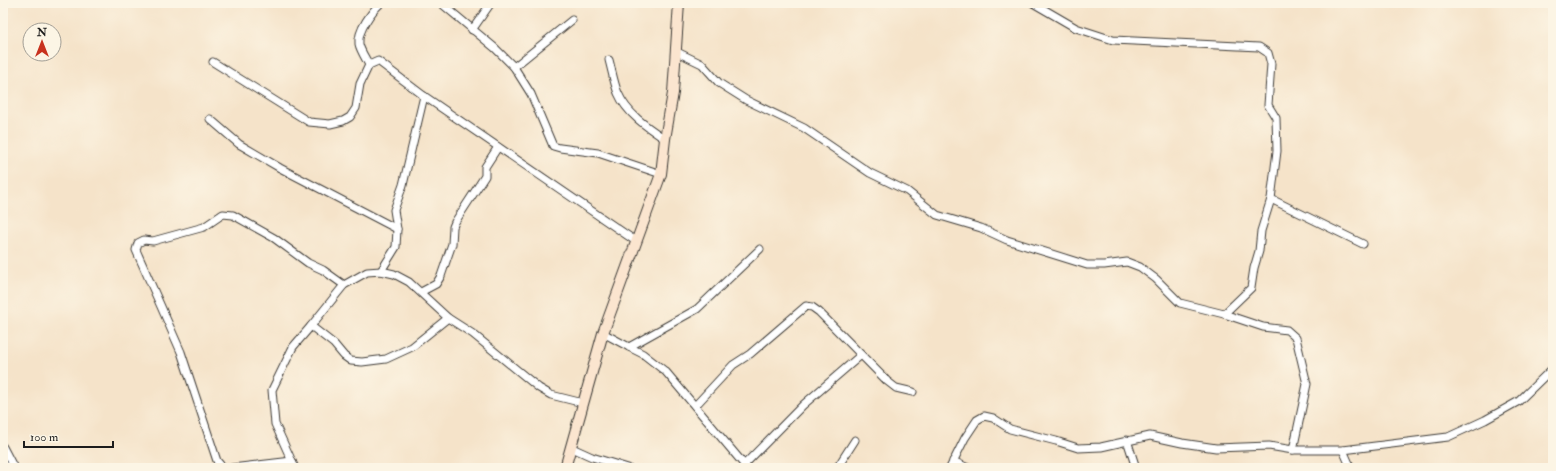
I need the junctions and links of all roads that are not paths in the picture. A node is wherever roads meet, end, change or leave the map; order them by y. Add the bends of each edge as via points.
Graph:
1 (441, 3) edge
2 (491, 3) edge
3 (679, 3) edge
4 (1033, 3) edge
5 (376, 4) edge
6 (572, 20) dead end
7 (472, 30) junction
8 (675, 51) junction
9 (609, 60) dead end
10 (212, 62) dead end
11 (368, 65) junction
12 (514, 67) junction
13 (424, 96) junction
14 (210, 119) dead end
15 (665, 139) junction
16 (498, 147) junction
17 (661, 174) junction
18 (1271, 199) junction
19 (396, 229) junction
20 (637, 242) junction
21 (1363, 244) dead end
22 (760, 249) dead end
23 (382, 271) junction
24 (344, 285) junction
25 (422, 292) junction
26 (1224, 314) junction
27 (448, 318) junction
28 (310, 326) junction
29 (603, 332) junction
30 (629, 347) junction
31 (861, 356) junction
32 (1553, 368) edge
33 (913, 392) dead end
34 (583, 402) junction
35 (695, 406) junction
36 (855, 440) dead end
37 (1127, 440) junction
38 (3, 447) edge
39 (570, 447) junction
40 (1293, 450) junction
41 (1344, 450) junction
42 (292, 461) junction
43 (951, 465) edge
44 (746, 466) edge
45 (14, 468) edge
46 (223, 468) edge
47 (232, 468) edge
48 (295, 468) edge
49 (564, 468) edge
50 (628, 468) edge
51 (837, 468) edge
52 (968, 468) edge
53 (1136, 468) edge
54 (1351, 468) edge

1 - 7 street
2 - 7 street
3 - 8 street
4 - 18 street via 1076,28 1113,40 1258,47 1268,53 1271,64 1268,105 1276,118 1276,151
5 - 11 street via 362,28 359,44
6 - 12 street
7 - 12 street
8 - 15 street via 673,93
8 - 26 street via 702,64 719,83 746,100 804,128 870,173 907,192 937,214 981,228 1006,240 1087,265 1127,262 1156,279 1180,303
9 - 15 street via 618,94 625,104 637,119
10 - 11 street via 309,122 330,124 350,117 356,108 360,84
11 - 13 street via 378,61
12 - 17 street via 531,94 553,146 598,153
13 - 16 street
13 - 19 street via 403,185 394,210
14 - 19 street via 239,144
15 - 17 street
16 - 20 street
16 - 25 street via 485,167 485,176 453,227 452,244 441,276 436,284
17 - 20 street
18 - 21 street
18 - 26 street via 1261,231 1251,288
19 - 23 street via 396,247
20 - 29 street
22 - 30 street via 696,309
23 - 24 street via 367,272
23 - 25 street via 394,274
24 - 28 street
24 - 46 street via 233,214 223,214 204,227 138,243 136,250 181,352 217,461
25 - 27 street
26 - 40 street via 1263,327 1287,330 1296,338 1307,384
27 - 28 street via 412,347 386,359 362,362 351,361
27 - 34 street via 473,334 539,388 551,395
28 - 42 street via 293,347 272,390 275,424
29 - 30 street
29 - 34 street
30 - 35 street via 643,354 666,372
31 - 33 street via 896,388
31 - 35 street via 819,312 806,306 750,354 733,365
31 - 44 street via 803,405
32 - 41 street via 1519,401 1448,437
34 - 39 street
35 - 44 street
36 - 51 street
37 - 40 street via 1150,436 1216,448 1269,446
37 - 43 street via 1102,447 1078,448 1010,429 993,418 984,416 977,420
37 - 53 street
38 - 45 street
39 - 49 street
39 - 50 street
40 - 41 street
41 - 54 street
42 - 47 street
42 - 48 street
43 - 52 street

